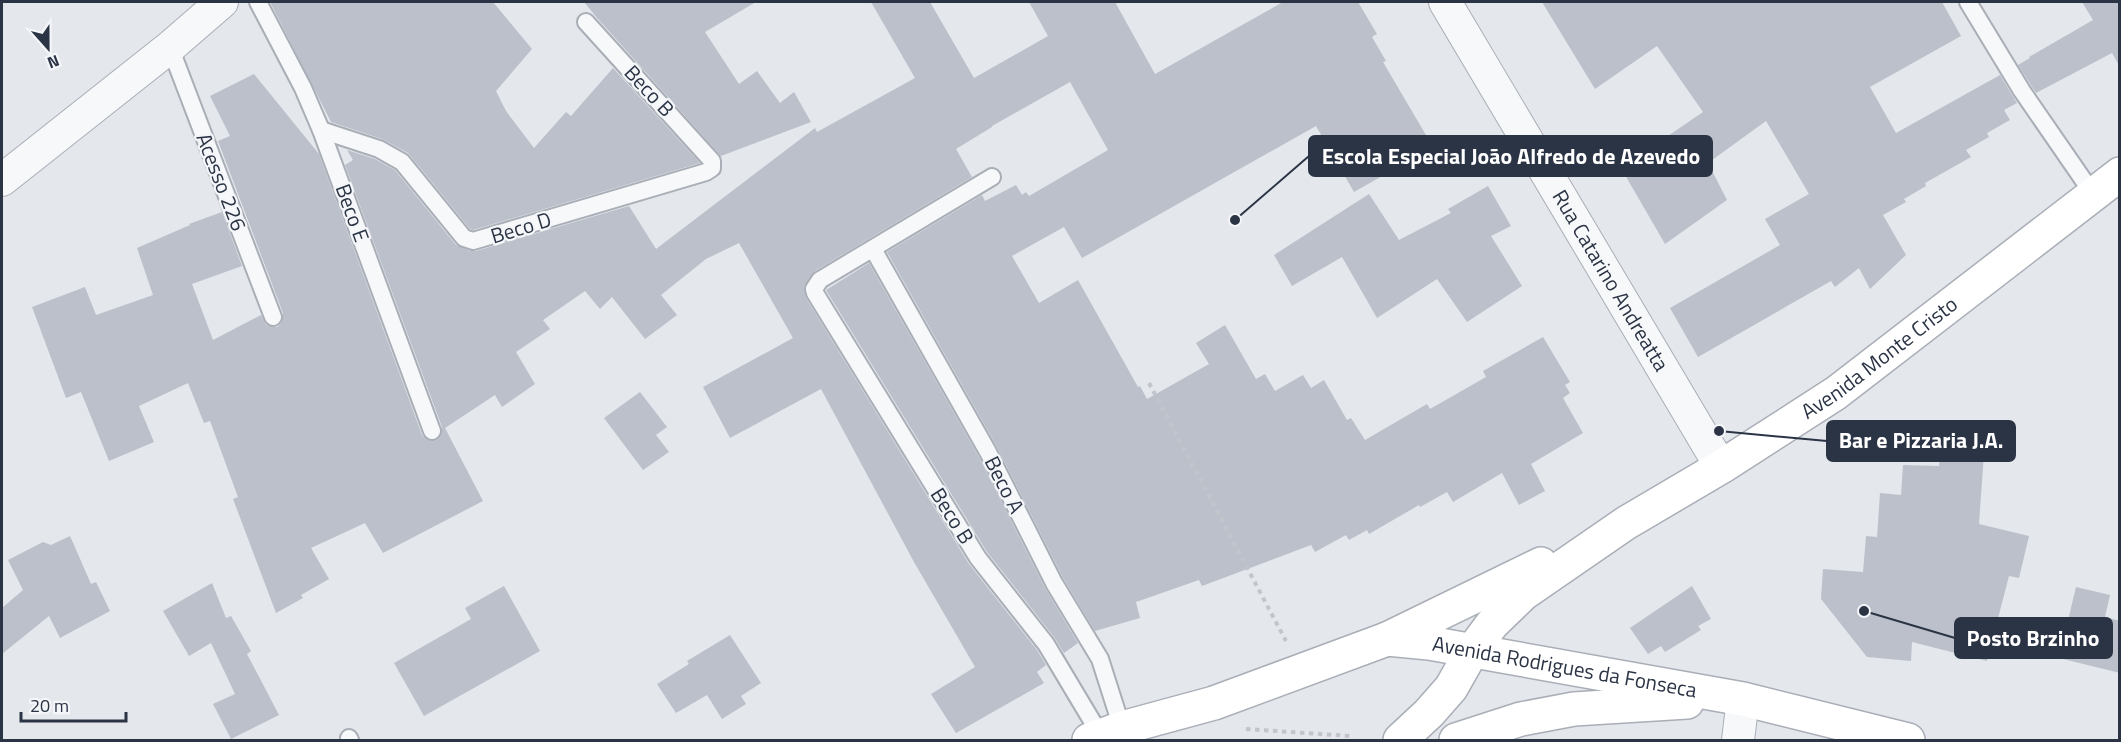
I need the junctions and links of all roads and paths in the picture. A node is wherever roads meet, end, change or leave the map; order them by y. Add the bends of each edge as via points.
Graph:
1 (222, 2) edge
2 (258, 2) edge
3 (1445, 2) edge
4 (1968, 2) edge
5 (586, 22) dead end
6 (170, 47) junction
7 (321, 130) junction
8 (712, 161) joint
9 (2120, 174) edge
10 (992, 177) dead end
11 (2, 180) edge
12 (2093, 194) junction
13 (873, 249) junction
14 (273, 317) dead end
15 (1149, 383) dead end
16 (432, 431) dead end
17 (1721, 467) junction
18 (1626, 523) junction
19 (1387, 639) junction
20 (1472, 651) junction
21 (1302, 670) junction
22 (1743, 699) junction
23 (1214, 703) junction
24 (1104, 735) edge
25 (1168, 741) edge
26 (1352, 741) edge
27 (1400, 741) edge
28 (1456, 741) edge
29 (1738, 741) edge
30 (1908, 741) edge

1 - 6 street
2 - 7 lane, Beco E
3 - 17 street, Rua Catarino Andreatta
4 - 12 lane via 2022,91
5 - 8 lane, Beco B
6 - 11 street
6 - 14 lane, Acesso 226
7 - 8 lane, Beco D via 379,149 402,162 464,238 473,241 706,172 712,168
7 - 16 lane, Beco E
9 - 12 main road, Avenida Monte Cristo
10 - 13 lane
12 - 17 main road, Avenida Monte Cristo via 1836,393
13 - 24 lane, Beco A via 988,452 1054,583 1100,659
13 - 24 lane, Beco B via 820,280 814,289 816,297 978,558 1046,644
15 - 21 path
17 - 18 main road, Avenida Monte Cristo
18 - 19 main road, Avenida Monte Cristo
18 - 20 main road, Avenida Monte Cristo via 1523,594 1492,624
19 - 20 main road, Avenida Rodrigues da Fonseca
19 - 21 main road, Avenida Monte Cristo
20 - 22 main road, Avenida Rodrigues da Fonseca
20 - 27 main road, Avenida Monte Cristo via 1451,688
21 - 23 main road, Avenida Monte Cristo
22 - 28 main road, Avenida Rodrigues da Fonseca via 1574,709 1521,719
22 - 29 street
22 - 30 main road, Avenida Rodrigues da Fonseca
23 - 24 main road
23 - 25 main road via 1184,719
23 - 26 path via 1225,728 1350,736

